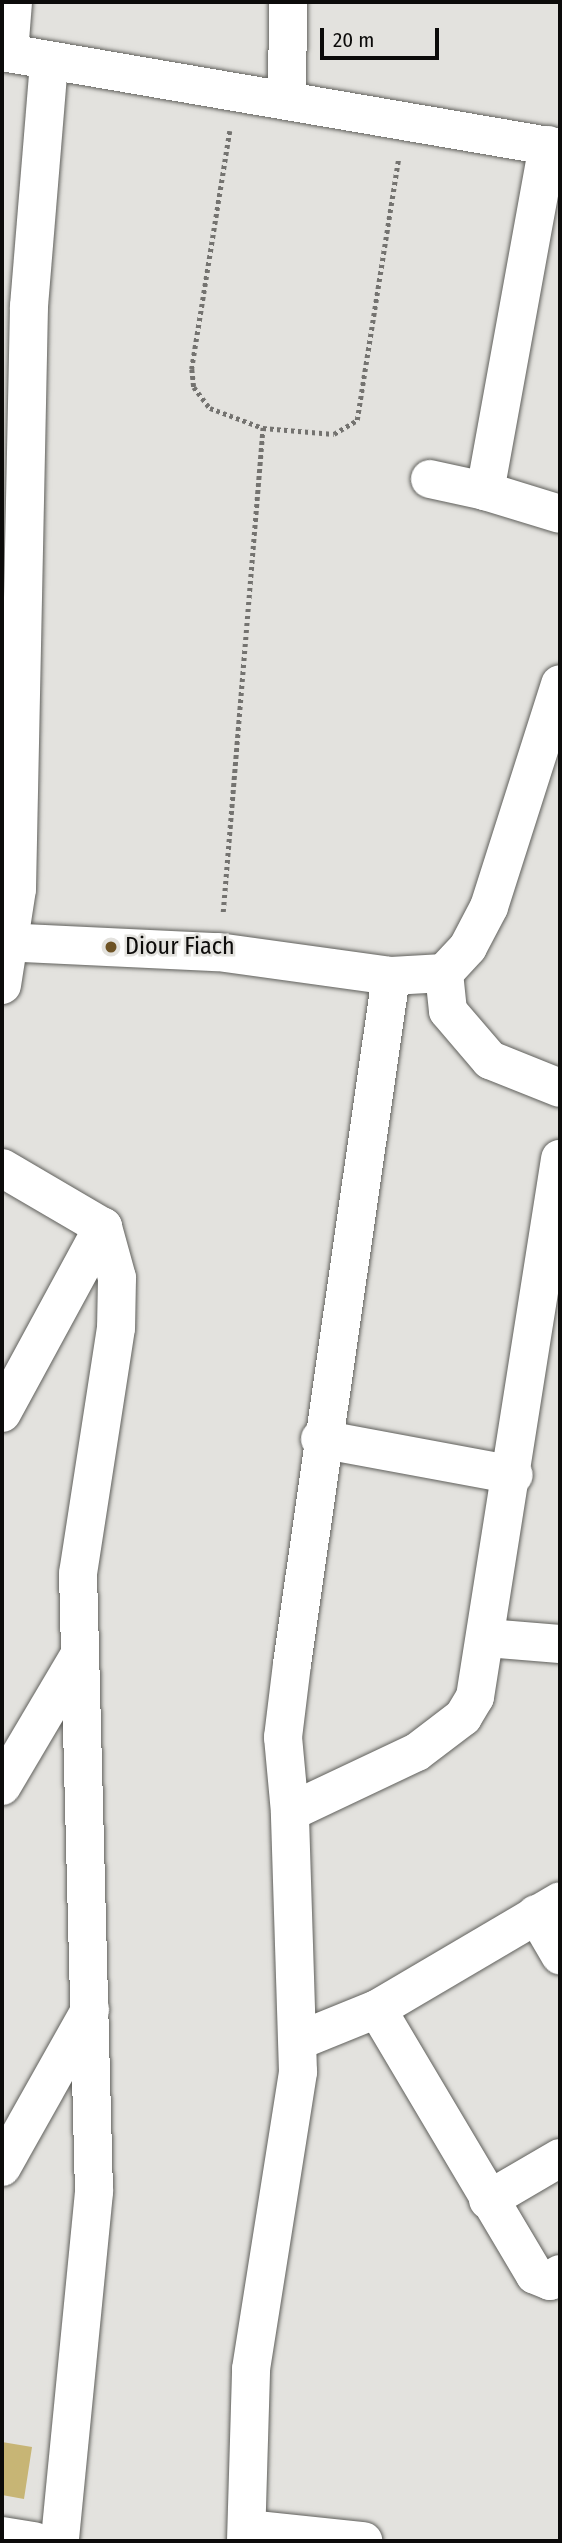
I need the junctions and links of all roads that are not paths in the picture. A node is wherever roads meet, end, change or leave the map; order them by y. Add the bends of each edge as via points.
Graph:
1 (13, 2) edge
2 (288, 2) edge
3 (5, 52) edge
4 (49, 61) junction
5 (286, 100) junction
6 (554, 147) edge
7 (430, 479) dead end
8 (485, 491) junction
9 (13, 508) edge
10 (560, 514) edge
11 (560, 684) edge
12 (6, 942) edge
13 (444, 973) junction
14 (391, 976) junction
15 (2, 985) edge
16 (560, 1088) edge
17 (560, 1159) edge
18 (2, 1168) edge
19 (103, 1227) junction
20 (547, 1345) edge
21 (2, 1413) edge
22 (320, 1439) junction
23 (514, 1475) junction
24 (487, 1638) junction
25 (560, 1644) edge
26 (79, 1656) junction
27 (2, 1786) edge
28 (290, 1812) junction
29 (548, 1907) edge
30 (560, 1955) edge
31 (377, 2009) junction
32 (90, 2010) junction
33 (298, 2041) junction
34 (560, 2158) edge
35 (2, 2167) edge
36 (488, 2200) junction
37 (560, 2274) edge
38 (246, 2535) edge
39 (60, 2541) edge
40 (363, 2541) edge

1 - 3 street
2 - 5 street
3 - 4 street
4 - 5 street
4 - 9 street
5 - 6 street
6 - 8 street
7 - 8 street
8 - 10 street
9 - 12 street via 18,864
11 - 13 street via 489,906 468,947
12 - 14 street via 218,952
12 - 15 street
13 - 14 street
13 - 16 street via 448,1011 489,1060
14 - 22 street
17 - 20 street
18 - 19 street
19 - 21 street
19 - 26 street via 114,1256 117,1328 80,1546
20 - 23 street
22 - 23 street
22 - 28 street via 283,1737
23 - 24 street
24 - 25 street
24 - 28 street via 475,1697 448,1731
26 - 27 street
26 - 32 street
28 - 33 street
29 - 30 street
29 - 31 street
31 - 33 street
31 - 36 street
32 - 35 street
32 - 39 street via 94,2192
33 - 38 street via 295,2098 251,2369
34 - 36 street
36 - 37 street via 535,2274 550,2281
38 - 40 street

